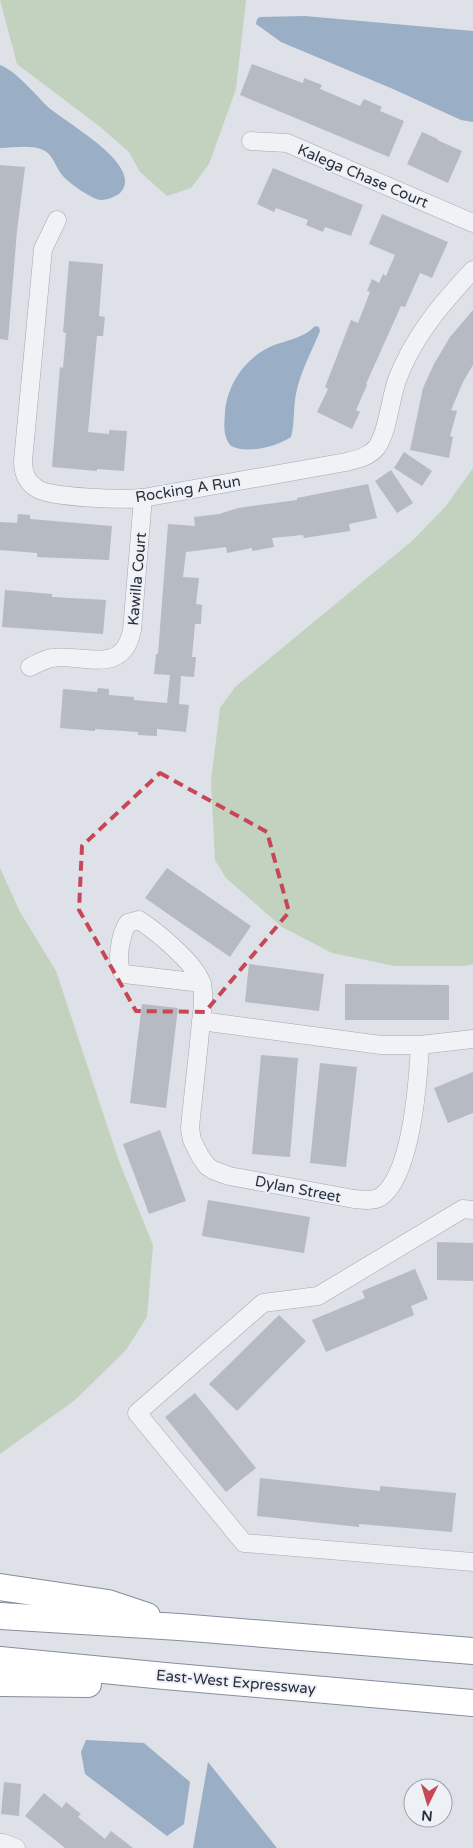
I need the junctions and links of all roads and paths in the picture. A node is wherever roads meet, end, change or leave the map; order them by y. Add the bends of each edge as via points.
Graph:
1 (251, 141) dead end
2 (57, 220) dead end
3 (473, 223) edge
4 (473, 270) edge
5 (144, 498) junction
6 (30, 667) dead end
7 (202, 982) junction
8 (201, 1021) junction
9 (473, 1039) edge
10 (420, 1045) junction
11 (473, 1210) edge
12 (473, 1562) edge
13 (0, 1587) edge
14 (0, 1616) edge
15 (179, 1627) junction
16 (473, 1651) edge
17 (0, 1660) edge
18 (166, 1676) junction
19 (0, 1683) edge
20 (473, 1703) edge
21 (0, 1843) edge
22 (16, 1848) edge

1 - 3 street, Kalega Chase Court via 287,143
2 - 5 street, Rocking A Run via 44,246 24,472 32,485 46,492 118,499
4 - 5 street, Rocking A Run via 416,340 394,388 383,435 368,455 346,462
5 - 6 street, Kawilla Court via 129,643 110,659 52,658
7 - 7 street via 191,964 149,927 139,920 128,923 122,933 120,971
7 - 8 street, Dylan Street
8 - 10 street via 382,1046
8 - 10 street, Dylan Street via 190,1128 192,1140 207,1166 229,1176 354,1199 370,1200 383,1195 391,1186 404,1157 410,1140
9 - 10 street
11 - 12 street via 463,1209 318,1296 263,1303 137,1414 244,1543
13 - 15 highway via 108,1603
14 - 15 highway
15 - 16 highway
17 - 18 highway, East-West Expressway
18 - 19 highway via 116,1684
18 - 20 highway, East-West Expressway
21 - 22 street

